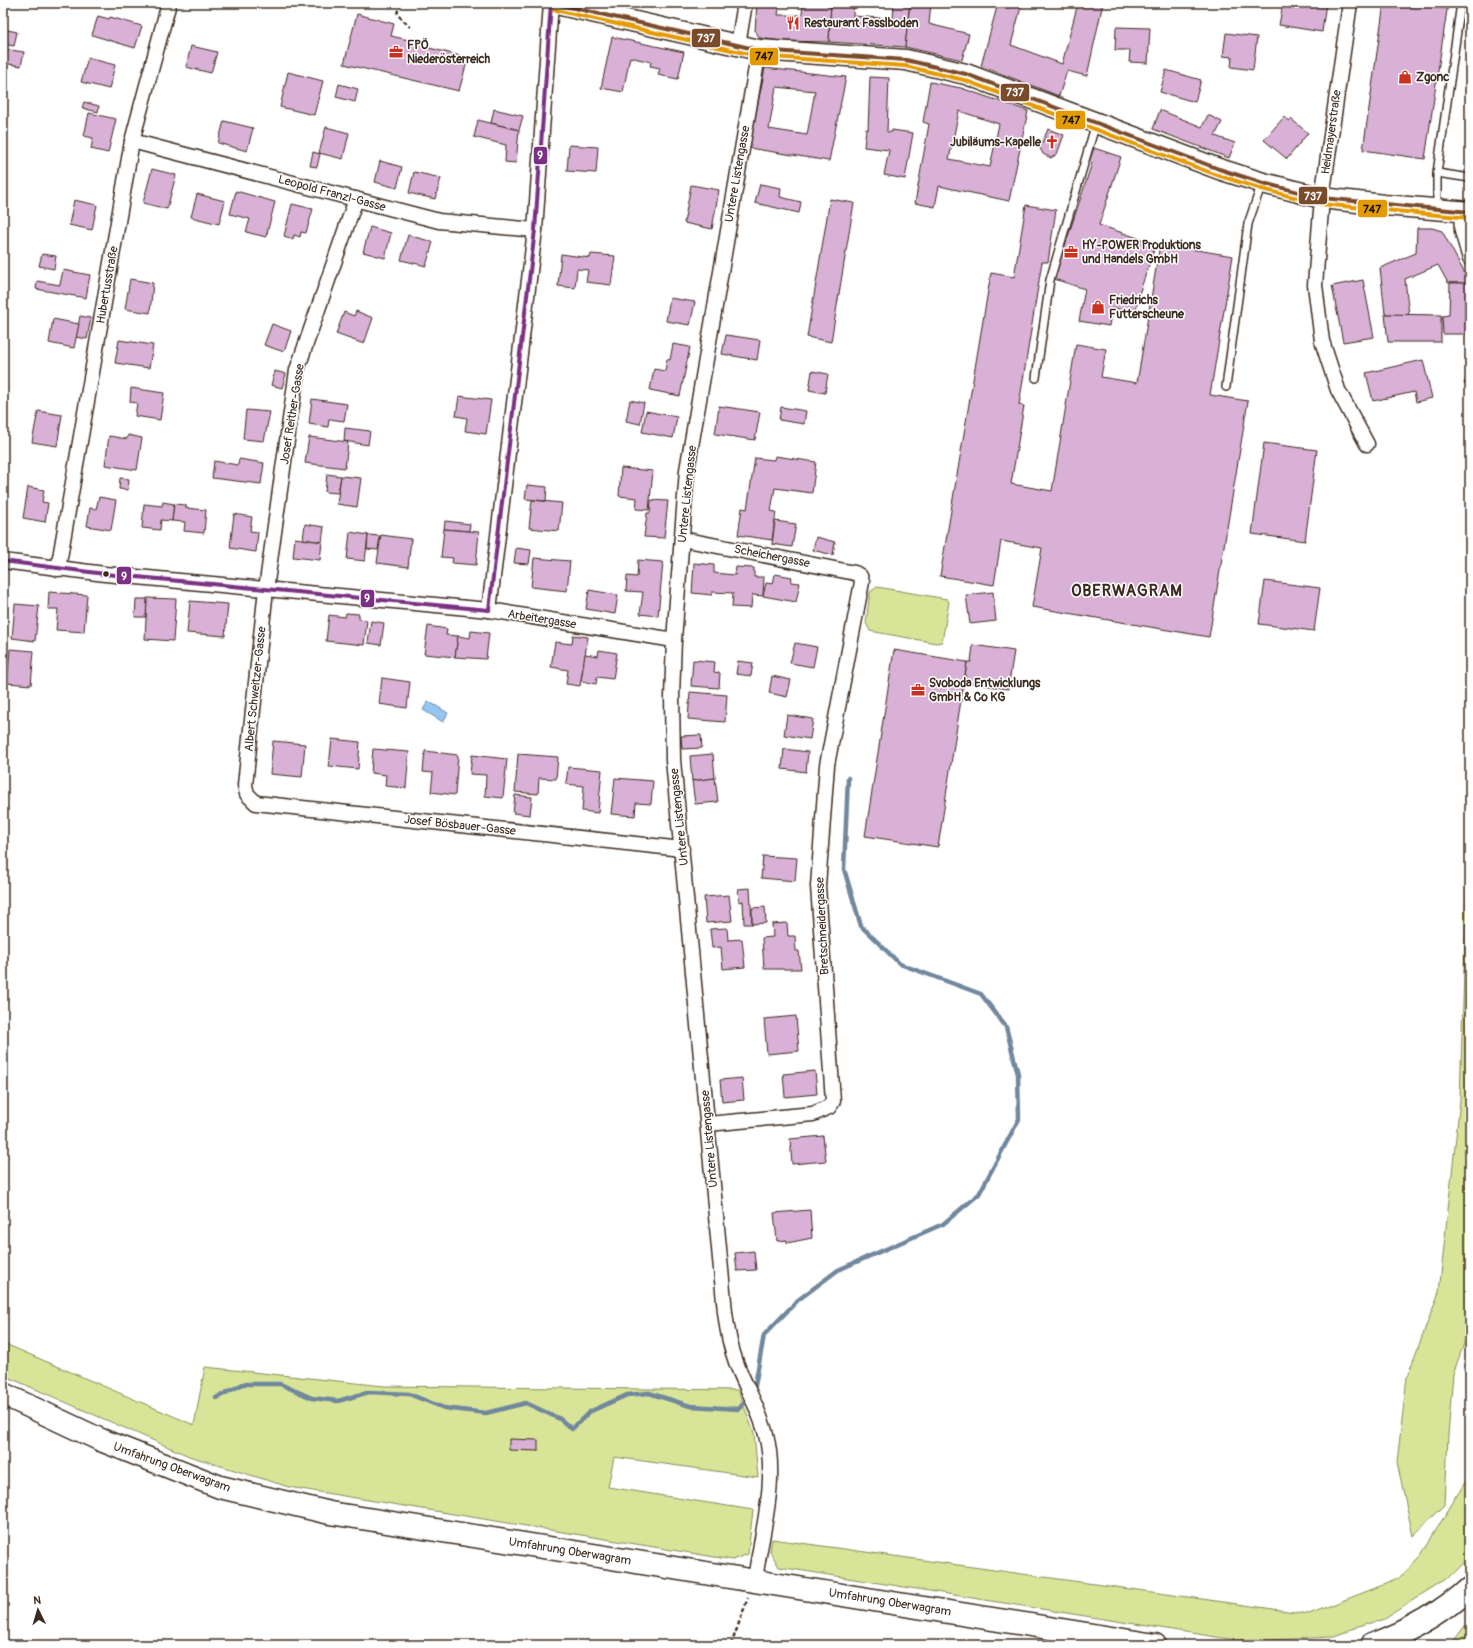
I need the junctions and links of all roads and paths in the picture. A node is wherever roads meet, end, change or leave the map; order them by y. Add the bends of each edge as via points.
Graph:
1 (169, 3) edge
2 (400, 3) edge
3 (552, 3) edge
4 (744, 3) edge
5 (1350, 3) edge
6 (1461, 3) edge
7 (410, 27) dead end
8 (738, 45) junction
9 (759, 50) junction
10 (1096, 123) junction
11 (132, 141) junction
12 (1437, 173) junction
13 (1470, 178) edge
14 (1263, 183) junction
15 (1322, 198) junction
16 (356, 199) junction
17 (1437, 209) junction
18 (1466, 212) edge
19 (535, 230) junction
20 (1470, 259) edge
21 (1036, 378) dead end
22 (1226, 387) dead end
23 (1367, 444) dead end
24 (682, 539) junction
25 (3, 561) edge
26 (58, 569) junction
27 (860, 576) joint
28 (266, 589) junction
29 (489, 610) junction
30 (674, 640) junction
31 (245, 790) joint
32 (682, 848) junction
33 (708, 1124) junction
34 (3, 1394) edge
35 (755, 1580) junction
36 (1470, 1587) edge
37 (731, 1645) edge
38 (1155, 1645) edge
39 (1372, 1645) edge

1 - 11 street, Hubertusstraße
2 - 7 path via 397,14
3 - 8 main road
3 - 19 street
4 - 8 street
5 - 15 street, Heidmayerstraße
6 - 12 lane
8 - 9 main road
9 - 10 main road via 906,60 966,74
9 - 24 street, Untere Listengasse via 687,470
10 - 14 main road via 1219,170
10 - 21 lane via 1050,280
11 - 16 street, Leopold Franzl-Gasse
11 - 26 street, Hubertusstraße
12 - 13 lane
12 - 17 lane
14 - 15 main road
14 - 22 lane via 1248,224
15 - 17 main road
15 - 23 street, Heidmayerstraße via 1315,285 1322,341 1338,390
16 - 19 street, Leopold Franzl-Gasse via 439,221
16 - 28 street, Josef Reither-Gasse via 297,370
17 - 18 main road
18 - 20 street via 1462,231
19 - 29 street
24 - 27 street, Scheichergasse
24 - 30 street, Untere Listengasse
25 - 26 street, Arbeitergasse
26 - 28 street, Arbeitergasse
27 - 33 street, Bretschneidergasse via 862,582 827,765 818,886 833,1101 829,1107 812,1114
28 - 29 street, Arbeitergasse
28 - 31 street, Albert Schweitzer-Gasse
29 - 30 street, Arbeitergasse
30 - 32 street, Untere Listengasse via 673,760
31 - 32 street, Josef Bösbauer-Gasse via 248,797 256,803
32 - 33 street, Untere Listengasse
33 - 35 street, Untere Listengasse via 724,1312 736,1361 766,1435 770,1468 767,1506
34 - 35 main road, Umfahrung Oberwagram via 100,1440 220,1487 330,1513
35 - 37 path
35 - 38 main road, Umfahrung Oberwagram
36 - 39 main road via 1419,1624

